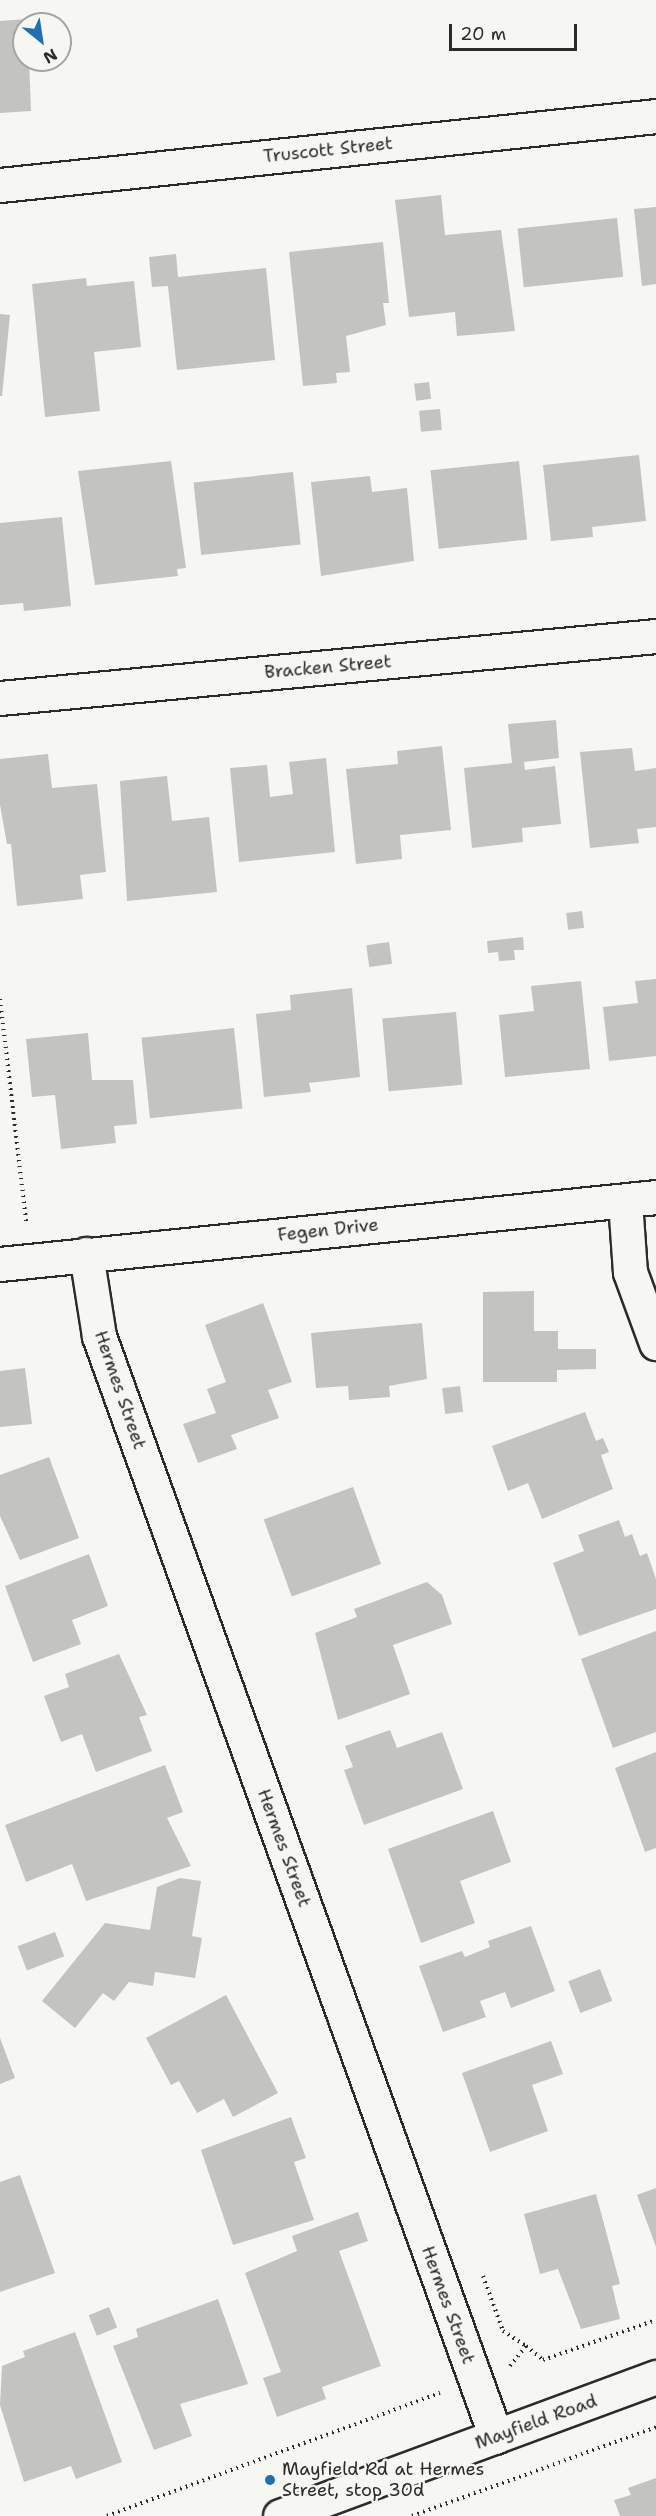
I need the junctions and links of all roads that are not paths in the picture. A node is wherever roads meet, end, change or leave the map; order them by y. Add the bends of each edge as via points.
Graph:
1 (656, 116) edge
2 (0, 184) edge
3 (656, 636) edge
4 (0, 698) edge
5 (640, 1199) edge
6 (86, 1254) junction
7 (0, 1264) edge
8 (656, 1342) edge
9 (656, 2377) edge
10 (496, 2437) junction
11 (280, 2516) edge

1 - 2 street, Truscott Street
3 - 4 street, Bracken Street
5 - 6 street, Fegen Drive
5 - 8 street via 630,1272
6 - 7 street, Fegen Drive
6 - 10 street, Hermes Street via 99,1336
9 - 10 street, Mayfield Road
10 - 11 street, Mayfield Road

